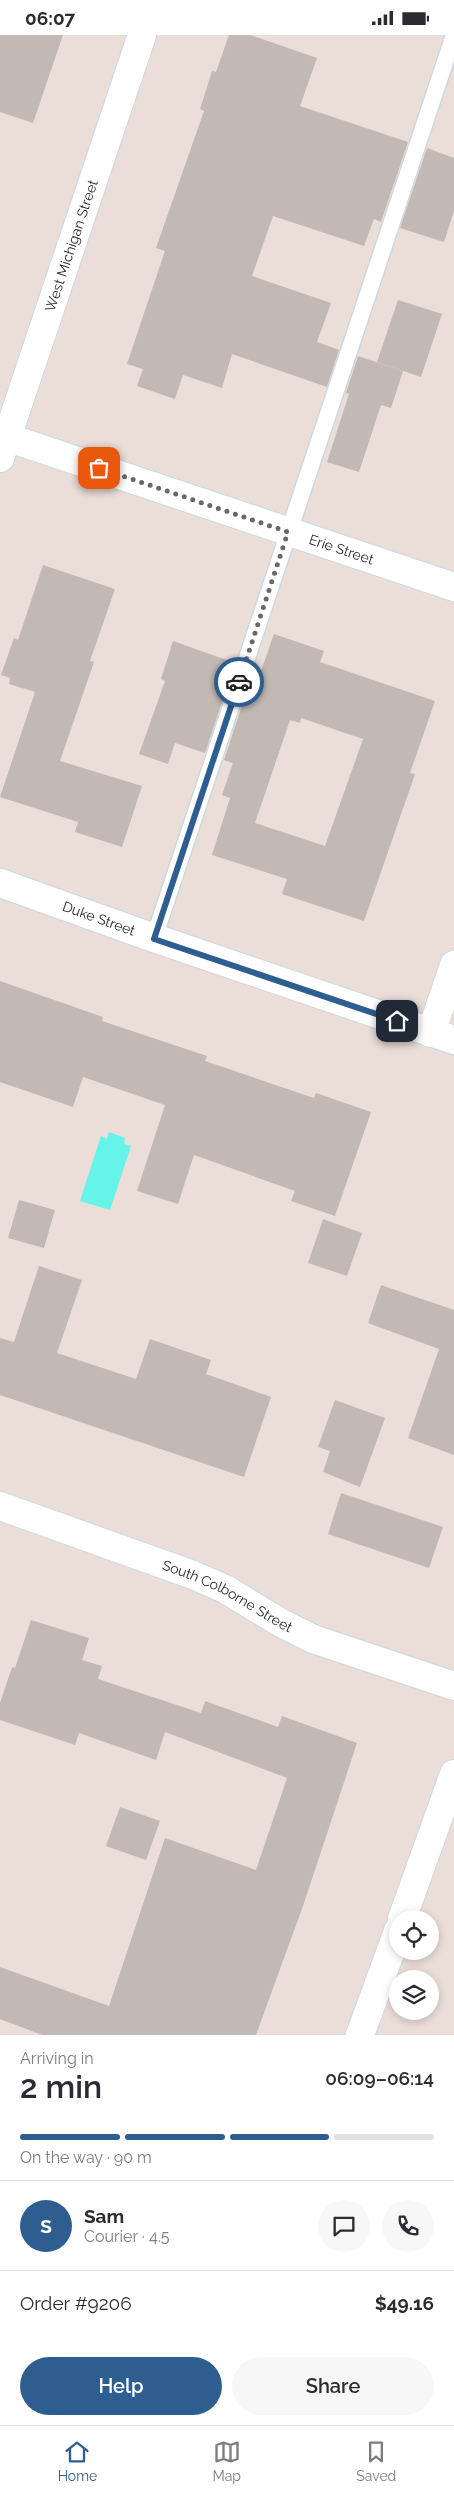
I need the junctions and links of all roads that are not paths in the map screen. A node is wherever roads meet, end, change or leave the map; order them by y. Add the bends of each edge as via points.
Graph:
1 (142, 35) edge
2 (454, 35) edge
3 (2, 443) edge
4 (288, 532) junction
5 (454, 587) edge
6 (0, 883) edge
7 (154, 939) junction
8 (454, 965) edge
9 (442, 1037) edge
10 (0, 1507) edge
11 (454, 1686) edge
12 (454, 1774) edge
13 (405, 1910) edge
14 (389, 1956) edge
15 (360, 2035) edge

1 - 3 street, West Michigan Street
2 - 4 lane
3 - 4 street, Erie Street
4 - 5 street, Erie Street
4 - 7 lane
6 - 7 street, Duke Street
7 - 9 street, Duke Street
8 - 9 street
10 - 11 street, South Colborne Street via 193,1575 225,1589 313,1639
12 - 13 street
14 - 15 street

